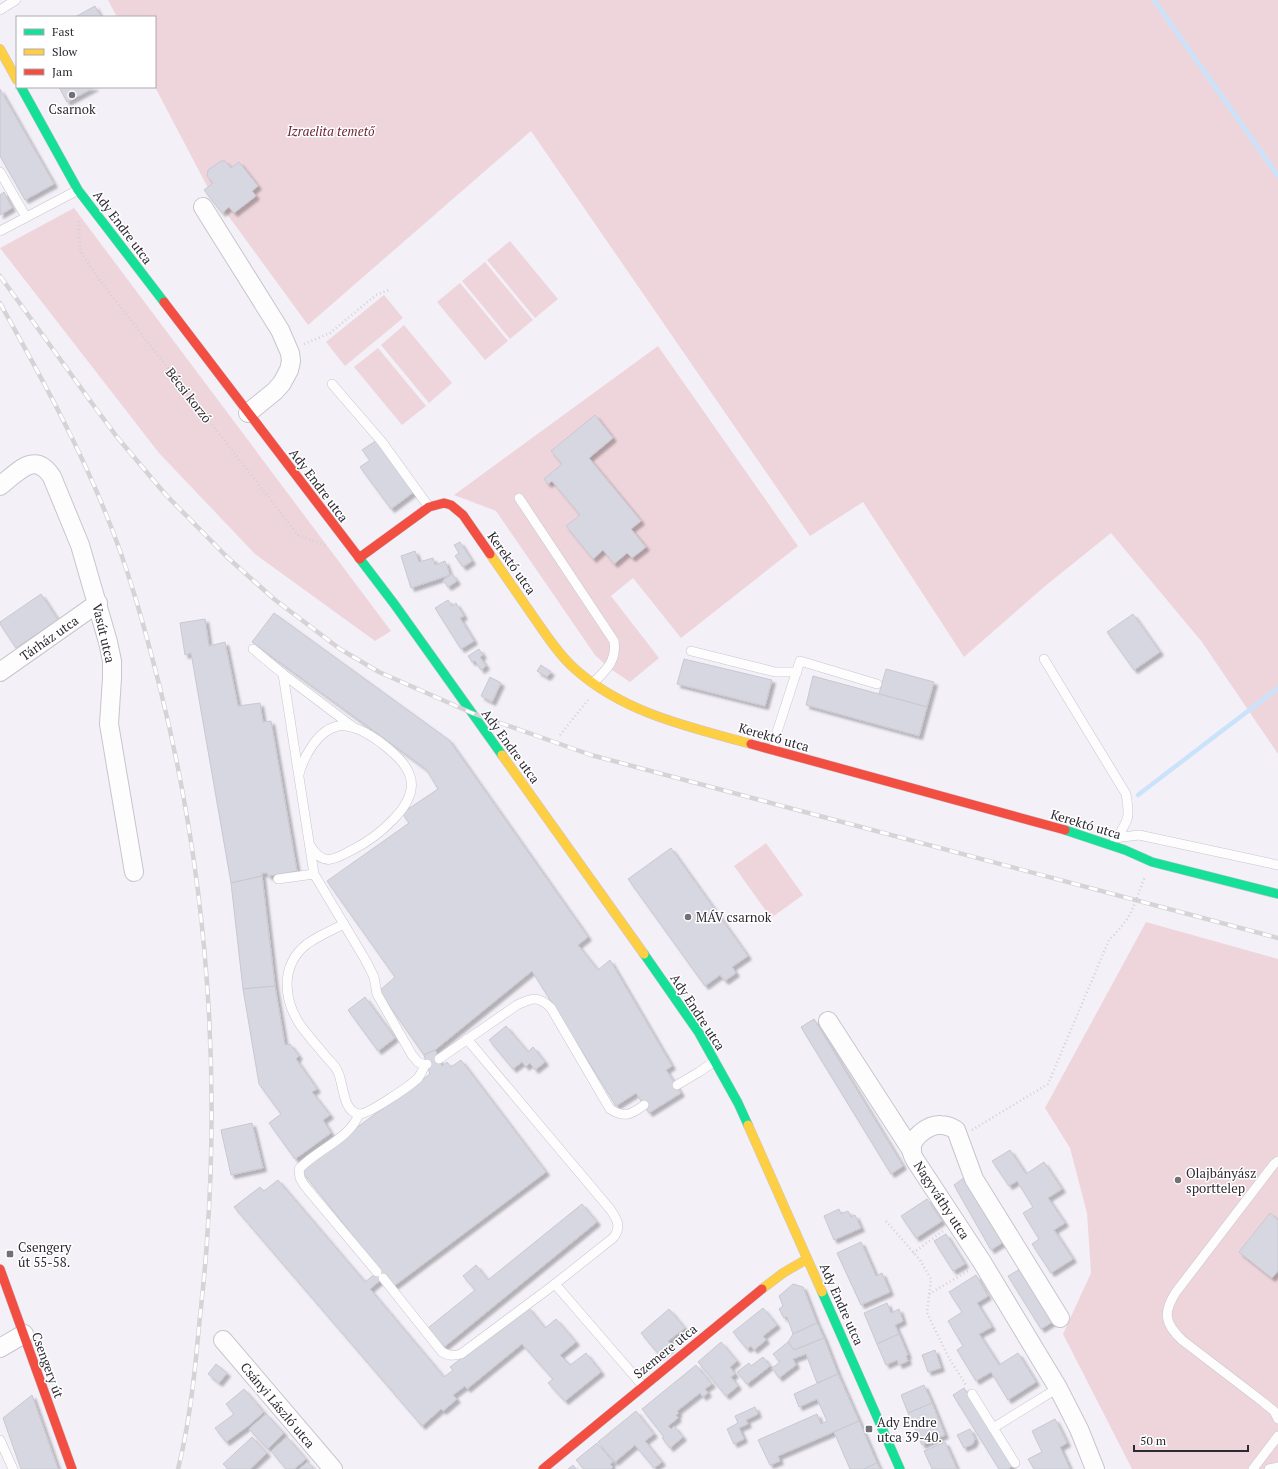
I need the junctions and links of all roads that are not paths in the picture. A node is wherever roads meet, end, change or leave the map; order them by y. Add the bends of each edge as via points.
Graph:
1 (16, 0) edge
2 (0, 10) edge
3 (0, 49) edge
4 (16, 78) edge
5 (22, 88) edge
6 (0, 172) edge
7 (78, 190) junction
8 (203, 206) dead end
9 (26, 217) junction
10 (0, 231) edge
11 (332, 384) dead end
12 (248, 413) junction
13 (0, 486) edge
14 (519, 498) dead end
15 (429, 507) junction
16 (359, 558) junction
17 (98, 603) junction
18 (254, 649) dead end
19 (691, 652) dead end
20 (1044, 659) dead end
21 (0, 672) edge
22 (797, 672) junction
23 (283, 674) junction
24 (877, 684) dead end
25 (596, 685) junction
26 (353, 727) junction
27 (772, 750) junction
28 (298, 776) junction
29 (1117, 838) junction
30 (1101, 840) junction
31 (309, 845) junction
32 (1278, 865) edge
33 (134, 872) dead end
34 (314, 874) junction
35 (278, 879) dead end
36 (1278, 894) edge
37 (344, 924) junction
38 (828, 1021) dead end
39 (467, 1039) junction
40 (439, 1059) dead end
41 (716, 1061) junction
42 (677, 1085) dead end
43 (644, 1105) dead end
44 (359, 1114) junction
45 (912, 1151) junction
46 (1278, 1161) edge
47 (807, 1259) junction
48 (0, 1269) edge
49 (555, 1284) junction
50 (1060, 1318) dead end
51 (24, 1334) junction
52 (223, 1340) dead end
53 (0, 1348) edge
54 (643, 1386) junction
55 (1058, 1388) junction
56 (972, 1394) dead end
57 (1278, 1419) edge
58 (993, 1428) junction
59 (1278, 1436) edge
60 (0, 1440) edge
61 (1015, 1464) dead end
62 (1278, 1467) edge
63 (13, 1469) edge
64 (72, 1469) edge
65 (333, 1469) edge
66 (543, 1469) edge
67 (900, 1469) edge
68 (1095, 1469) edge
69 (1253, 1469) edge
70 (1269, 1469) edge

1 - 2 lane
3 - 4 street
5 - 7 street, Ady Endre utca
6 - 9 lane
7 - 9 lane
7 - 12 street, Ady Endre utca
8 - 12 street via 280,330 290,354 289,370 282,383
9 - 10 lane
11 - 15 lane via 382,442
12 - 16 street, Ady Endre utca
13 - 17 street, Vasút utca via 29,464 39,464 47,469 80,545
14 - 25 lane via 614,641 612,663
15 - 16 street, Kerektó utca
15 - 25 street, Kerektó utca via 444,503 451,505 463,515 555,647 574,668
16 - 41 street, Ady Endre utca via 395,604 621,921
17 - 21 street, Tárház utca
17 - 33 street, Vasút utca via 112,661 109,724
18 - 23 lane
19 - 22 lane via 775,672
20 - 29 lane via 1126,794 1129,819
22 - 24 lane via 800,661
22 - 27 lane
23 - 26 lane
23 - 28 lane
25 - 27 street, Kerektó utca via 647,713
26 - 28 lane via 338,726 322,734 310,749
26 - 31 lane via 373,737 405,766 410,777 410,794 402,810 390,824 355,849 334,860 317,856
27 - 30 street, Kerektó utca
28 - 31 lane
29 - 30 lane
29 - 32 lane via 1139,835
30 - 36 street, Kerektó utca via 1152,862
31 - 34 lane
34 - 35 lane
34 - 37 lane
37 - 44 lane via 306,944 293,959 286,976 288,996 300,1025 337,1070 344,1098 351,1110
37 - 44 lane via 374,977 377,994 412,1055 418,1062 426,1064 409,1085 367,1112
38 - 45 street
39 - 40 lane
39 - 43 lane via 516,1005 537,998 551,1008 610,1109 617,1114 630,1114
39 - 49 lane via 610,1209 618,1222 618,1229 613,1238
41 - 42 lane
41 - 47 street, Ady Endre utca via 738,1104
44 - 49 lane via 350,1130 306,1161 299,1169 300,1178 442,1352 455,1356 461,1354
45 - 50 street, Nagyváthy utca via 913,1143 918,1136 932,1126 948,1126 956,1130 974,1179
45 - 55 street, Nagyváthy utca via 922,1173 982,1262
46 - 57 lane via 1176,1292 1167,1308 1167,1316 1172,1330 1182,1340 1274,1411
47 - 54 street, Szemere utca via 762,1289
47 - 67 street, Ady Endre utca
48 - 51 street, Csengery út
49 - 54 lane
51 - 53 street
51 - 64 street, Csengery út
52 - 65 street, Csányi László utca
54 - 66 street, Szemere utca
55 - 58 lane
55 - 68 street, Nagyváthy utca via 1079,1429
56 - 58 lane
58 - 61 lane
59 - 69 lane
60 - 63 lane
62 - 70 lane

